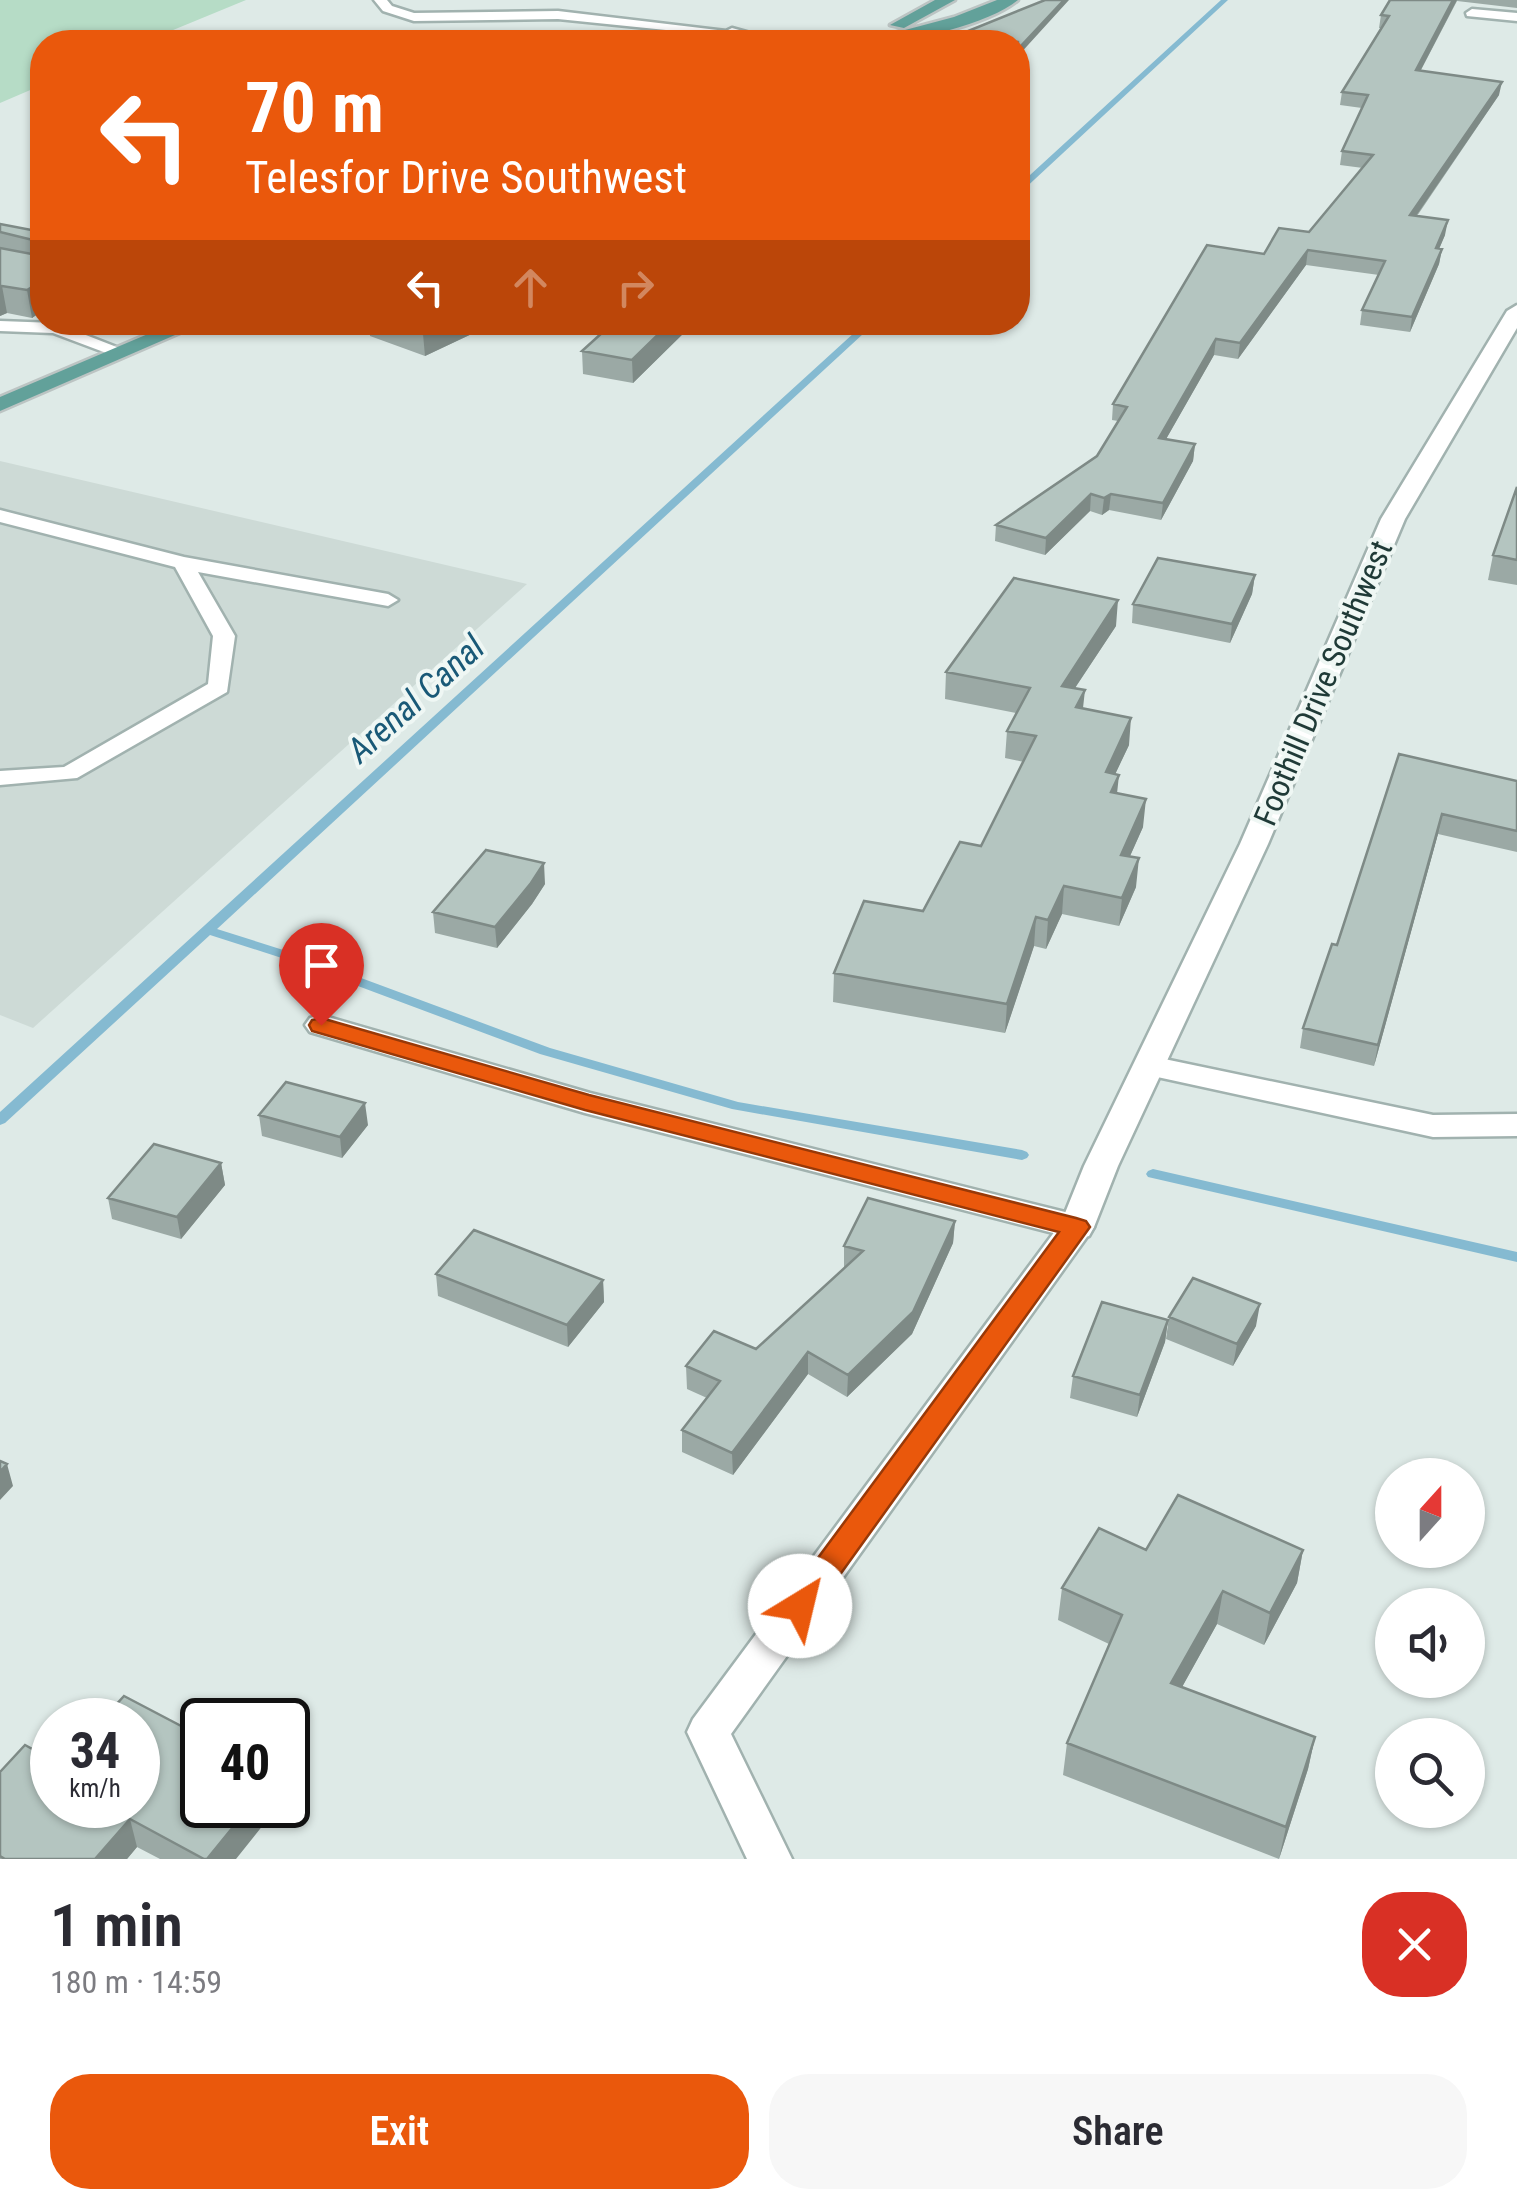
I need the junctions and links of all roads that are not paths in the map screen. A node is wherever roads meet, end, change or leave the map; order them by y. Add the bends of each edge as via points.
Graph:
1 (380, 0) edge
2 (564, 0) edge
3 (947, 0) edge
4 (988, 0) edge
5 (1010, 0) edge
6 (518, 7) edge
7 (1472, 13) dead end
8 (1517, 17) edge
9 (959, 21) junction
10 (699, 30) edge
11 (728, 30) edge
12 (889, 30) edge
13 (919, 30) edge
14 (1517, 310) edge
15 (0, 326) edge
16 (30, 326) edge
17 (81, 335) edge
18 (166, 335) edge
19 (122, 354) junction
20 (0, 405) edge
21 (0, 516) edge
22 (183, 562) junction
23 (388, 600) dead end
24 (0, 778) edge
25 (321, 1025) dead end
26 (1150, 1066) junction
27 (1517, 1124) edge
28 (1076, 1227) junction
29 (770, 1859) edge

1 - 6 lane via 392,13 416,17
2 - 11 lane
3 - 12 main road
4 - 9 main road
5 - 9 main road
6 - 10 lane
7 - 8 lane
9 - 13 main road
14 - 26 street, Foothill Drive Southwest via 1392,519 1254,844
15 - 16 lane
17 - 19 lane
18 - 19 main road
19 - 20 main road
21 - 22 lane
22 - 23 lane
22 - 24 lane via 224,636 220,687 69,773
25 - 28 street via 585,1102
26 - 27 street via 1433,1126
26 - 28 street, Foothill Drive Southwest
28 - 29 street via 708,1732

